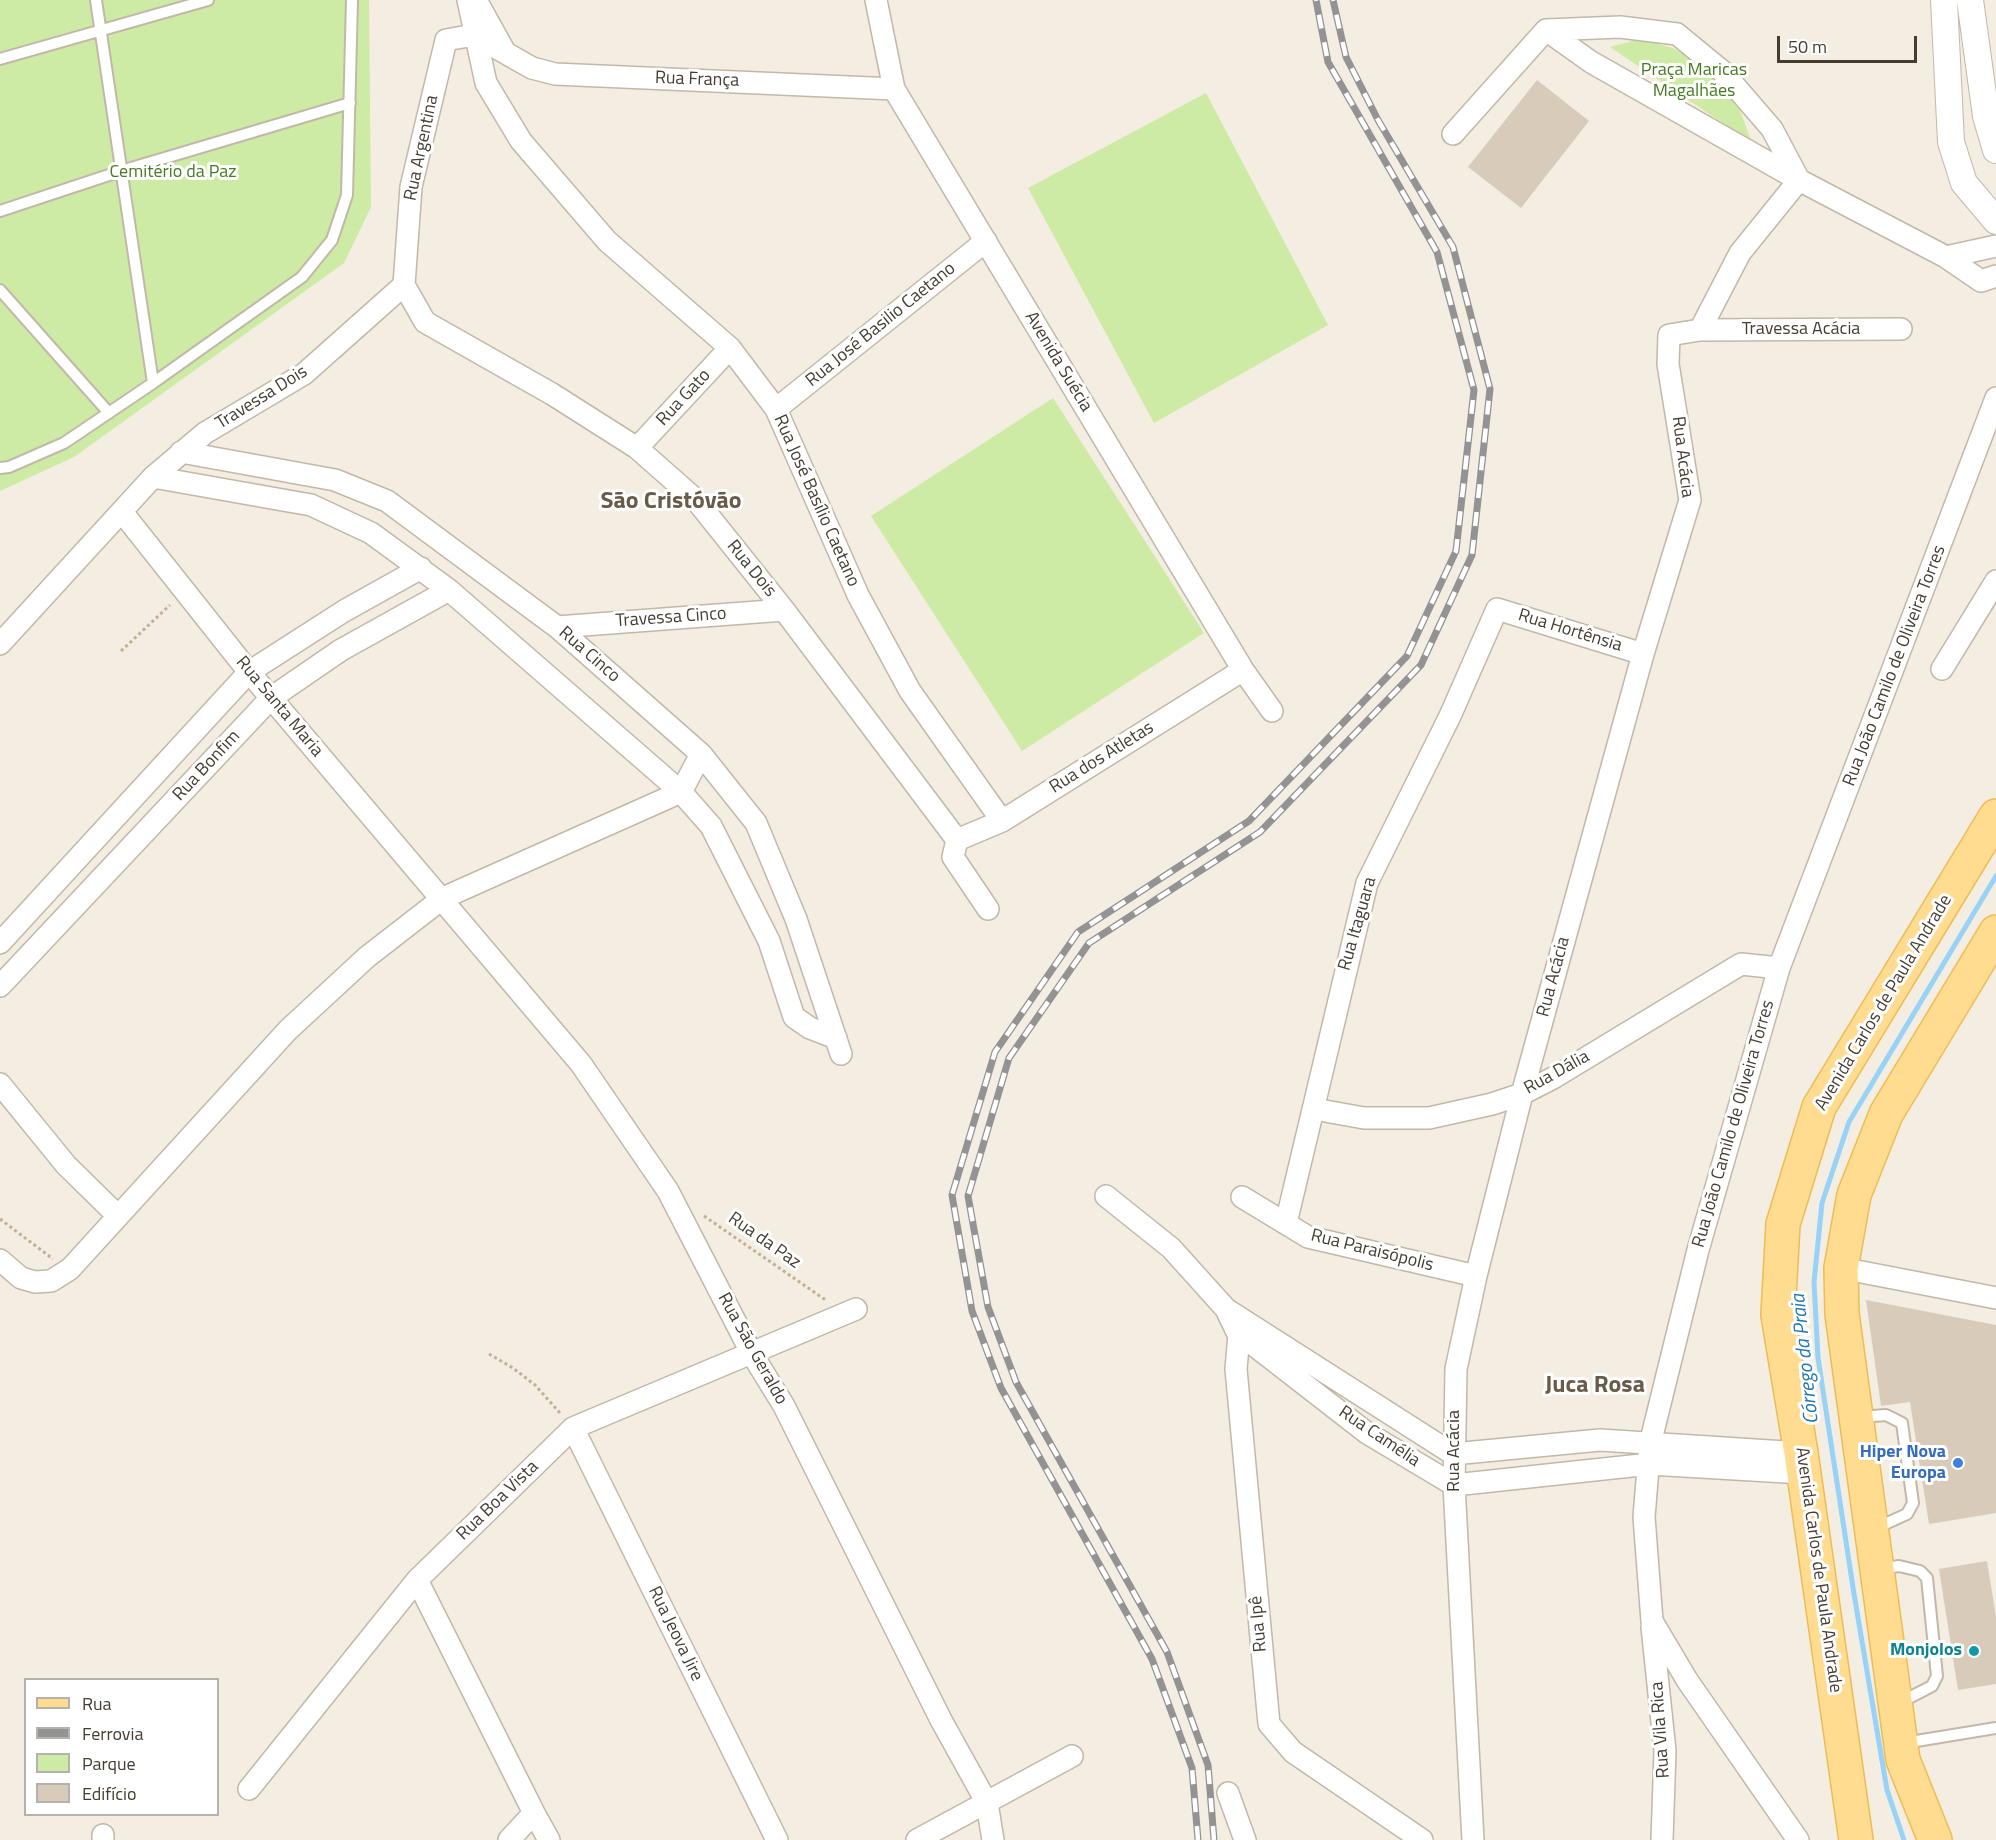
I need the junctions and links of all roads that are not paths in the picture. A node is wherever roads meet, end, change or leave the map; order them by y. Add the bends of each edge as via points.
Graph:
1 (96, 0) edge
2 (208, 0) edge
3 (352, 0) edge
4 (468, 0) edge
5 (476, 0) edge
6 (876, 0) edge
7 (1944, 0) edge
8 (1970, 0) edge
9 (1620, 27) junction
10 (100, 29) junction
11 (1546, 30) junction
12 (474, 36) junction
13 (506, 53) junction
14 (0, 59) edge
15 (1591, 62) junction
16 (894, 88) junction
17 (351, 103) junction
18 (1453, 134) dead end
19 (1996, 150) edge
20 (122, 171) junction
21 (1799, 180) junction
22 (0, 211) edge
23 (1996, 221) edge
24 (986, 241) junction
25 (1996, 246) edge
26 (1946, 257) junction
27 (1991, 284) edge
28 (404, 285) junction
29 (0, 290) edge
30 (1901, 329) dead end
31 (1700, 330) junction
32 (730, 348) junction
33 (153, 383) junction
34 (1996, 398) edge
35 (776, 409) junction
36 (109, 413) junction
37 (637, 448) junction
38 (181, 452) junction
39 (0, 468) edge
40 (153, 477) junction
41 (122, 512) junction
42 (421, 568) junction
43 (1996, 581) edge
44 (449, 590) junction
45 (1497, 609) joint
46 (784, 610) junction
47 (557, 627) junction
48 (0, 644) edge
49 (1643, 654) junction
50 (1243, 669) junction
51 (1942, 669) dead end
52 (249, 672) junction
53 (271, 698) junction
54 (1272, 711) dead end
55 (701, 753) junction
56 (681, 792) junction
57 (1996, 816) edge
58 (1002, 821) junction
59 (957, 840) junction
60 (443, 898) junction
61 (988, 909) dead end
62 (1996, 932) edge
63 (0, 943) edge
64 (1779, 968) junction
65 (0, 986) edge
66 (0, 1084) edge
67 (1522, 1094) junction
68 (1314, 1109) junction
69 (1106, 1196) dead end
70 (1242, 1197) dead end
71 (117, 1215) junction
72 (1286, 1223) junction
73 (0, 1260) edge
74 (1841, 1268) junction
75 (1476, 1276) junction
76 (1996, 1298) edge
77 (850, 1312) road end
78 (1235, 1319) junction
79 (752, 1354) junction
80 (1856, 1417) junction
81 (573, 1428) junction
82 (1453, 1454) junction
83 (1650, 1454) junction
84 (1802, 1463) junction
85 (1454, 1485) junction
86 (1872, 1531) junction
87 (1877, 1569) junction
88 (417, 1580) junction
89 (1652, 1621) junction
90 (1896, 1705) junction
91 (1996, 1728) edge
92 (1901, 1743) junction
93 (1072, 1756) dead end
94 (249, 1789) dead end
95 (1228, 1794) dead end
96 (987, 1803) junction
97 (534, 1813) junction
98 (509, 1840) edge
99 (549, 1840) edge
100 (777, 1840) edge
101 (917, 1840) edge
102 (993, 1840) edge
103 (1245, 1840) edge
104 (1422, 1840) edge
105 (1473, 1840) edge
106 (1662, 1840) edge
107 (1798, 1840) edge
108 (1856, 1840) edge
109 (1935, 1840) edge

1 - 10 lane
2 - 10 lane
3 - 17 lane
4 - 12 street, Rua José Basílio Caetano
5 - 13 street
6 - 16 street, Avenida Suécia
7 - 23 street via 1951,142 1964,183
8 - 19 street via 1986,116
9 - 11 street
9 - 15 street via 1596,44
9 - 21 street via 1677,34 1722,71 1772,129
10 - 14 lane
10 - 20 lane
11 - 15 street
11 - 18 street
12 - 13 street, Rua França
12 - 28 street, Rua Argentina via 446,40 411,188
12 - 32 street, Rua José Basílio Caetano via 486,83 521,141 606,241
13 - 16 street, Rua França via 532,68 555,74
15 - 21 street
16 - 24 street, Avenida Suécia
17 - 20 lane
17 - 33 lane via 347,195 332,240 302,277
20 - 22 lane
20 - 33 lane
21 - 26 street
21 - 31 street via 1740,253
24 - 35 street, Rua José Basilio Caetano
24 - 50 street, Avenida Suécia
25 - 26 street
26 - 27 street
28 - 37 street, Rua Dois via 425,321
28 - 38 street, Travessa Dois via 304,374 205,433
29 - 36 lane
30 - 31 street, Travessa Acácia
31 - 49 street, Rua Acácia via 1669,335 1668,364 1690,500
32 - 35 street, Rua José Basílio Caetano
32 - 37 street, Rua Gato
33 - 36 lane
34 - 64 street, Rua João Camilo de Oliveira Torres
35 - 58 street, Rua José Basílio Caetano via 858,595 910,691
36 - 39 lane via 64,443
37 - 46 street, Rua Dois via 696,500
38 - 40 street, Travessa Dois
38 - 47 street, Rua Cinco via 335,480 387,501
40 - 41 street, Travessa Dois
40 - 42 street, Rua Cinco via 311,505 371,533
41 - 48 street, Travessa Dois
41 - 52 street, Rua Santa Maria
42 - 44 street, Rua Cinco
42 - 52 street, Rua Bonfim via 344,611
43 - 51 street
44 - 53 street, Rua Bonfim via 341,650
44 - 56 street, Rua Cinco
45 - 49 street, Rua Hortênsia
45 - 68 street, Rua Itaguara via 1450,716 1367,882
46 - 47 street, Travessa Cinco
46 - 59 street, Rua Dois
47 - 55 street, Rua Cinco
49 - 67 street, Rua Acácia
50 - 54 street, Avenida Suécia
50 - 58 street, Rua dos Atletas
52 - 53 street, Rua Santa Maria
52 - 63 street, Rua Bonfim
53 - 60 street, Rua Santa Maria
53 - 65 street, Rua Bonfim
55 - 56 street
55 - 56 street, Rua Cinco via 756,823 796,919 839,1046 794,1017 769,941 727,857 711,826
56 - 60 street
57 - 84 main road, Avenida Carlos de Paula Andrade via 1819,1107 1783,1224 1778,1315
58 - 59 street, Rua dos Atletas
59 - 61 street via 953,857
60 - 71 street via 367,957 288,1030
60 - 79 street, Rua São Geraldo via 581,1064 668,1191
62 - 74 main road via 1886,1114 1854,1195
64 - 67 street, Rua Dália via 1741,964
64 - 83 street, Rua João Camilo de Oliveira Torres via 1698,1250
66 - 71 street via 66,1165
67 - 68 street, Rua Dália via 1429,1118 1364,1118
67 - 75 street, Rua Acácia
68 - 72 street, Rua Itaguara
69 - 78 street via 1171,1248
70 - 72 street, Rua Paraisópolis
71 - 73 street via 70,1269 51,1281 21,1278
72 - 75 street, Rua Paraisópolis via 1308,1238
74 - 76 street
74 - 80 main road via 1842,1314
75 - 82 street, Rua Acácia via 1456,1369
77 - 79 street, Rua Boa Vista
78 - 82 street, Rua Camélia
78 - 85 street, Rua Camélia via 1367,1433
78 - 104 street, Rua Ipê via 1236,1369 1269,1724 1293,1752
79 - 81 street, Rua Boa Vista
79 - 96 street, Rua São Geraldo via 784,1406 941,1720
80 - 86 main road
80 - 86 lane via 1886,1415 1902,1423 1913,1503 1907,1514
81 - 88 street, Rua Boa Vista
81 - 100 street, Rua Jeova Jire
82 - 83 street via 1600,1440
82 - 85 street, Rua Acácia
83 - 84 street
83 - 85 street
83 - 89 street, Rua João Camilo de Oliveira Torres via 1644,1517
84 - 108 main road, Avenida Carlos de Paula Andrade
85 - 105 street, Rua Acácia
86 - 87 main road
87 - 90 main road
87 - 90 lane via 1899,1566 1920,1571 1927,1578 1937,1676 1932,1686
88 - 94 street, Rua Boa Vista
88 - 97 street
89 - 106 street, Rua Vila Rica via 1665,1751
89 - 107 street, Rua João Camilo de Oliveira Torres via 1687,1680
90 - 92 main road
91 - 92 lane
92 - 109 main road via 1903,1760
93 - 96 street
95 - 103 street
96 - 101 street
96 - 102 street, Rua São Geraldo
97 - 98 street
97 - 99 street

